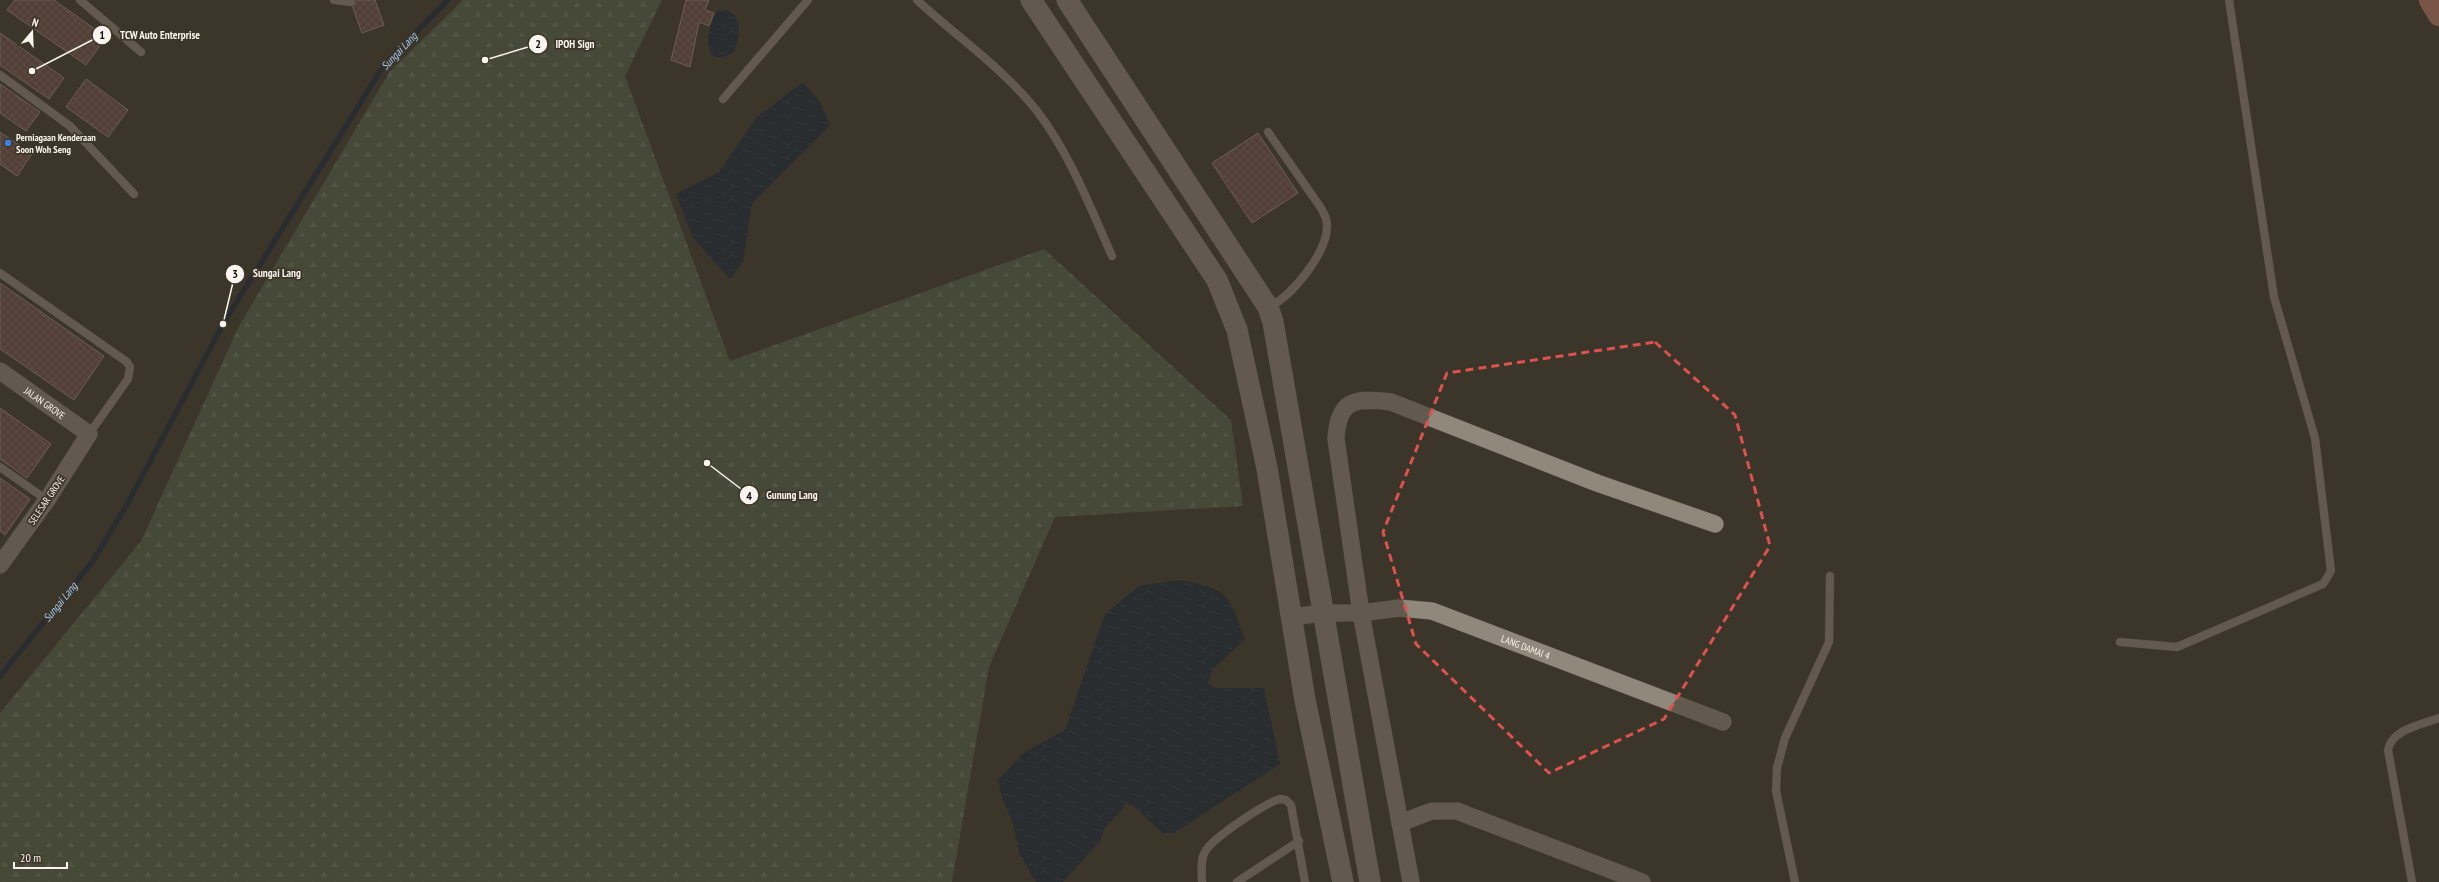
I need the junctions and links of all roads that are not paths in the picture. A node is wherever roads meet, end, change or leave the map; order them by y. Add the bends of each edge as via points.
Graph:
1 (80, 0) edge
2 (334, 0) edge
3 (808, 0) edge
4 (917, 0) edge
5 (1031, 0) edge
6 (1067, 0) edge
7 (2229, 0) edge
8 (2430, 0) edge
9 (351, 2) dead end
10 (2439, 15) edge
11 (141, 52) dead end
12 (0, 75) edge
13 (723, 99) dead end
14 (1268, 132) dead end
15 (134, 194) dead end
16 (1112, 256) dead end
17 (0, 274) edge
18 (1268, 307) junction
19 (0, 371) edge
20 (89, 434) junction
21 (0, 468) edge
22 (47, 500) junction
23 (1716, 524) dead end
24 (0, 565) edge
25 (1830, 576) dead end
26 (1322, 613) junction
27 (1361, 613) junction
28 (1292, 617) junction
29 (2120, 642) dead end
30 (2439, 718) edge
31 (1723, 722) dead end
32 (1400, 823) junction
33 (1299, 841) junction
34 (1202, 882) edge
35 (1237, 882) edge
36 (1305, 882) edge
37 (1343, 882) edge
38 (1370, 882) edge
39 (1411, 882) edge
40 (1642, 882) edge
41 (1795, 882) edge
42 (2412, 882) edge

1 - 11 lane
2 - 9 lane
3 - 13 lane
4 - 16 lane via 999,70 1036,110 1055,136 1074,171
5 - 28 street via 1217,280 1237,330 1267,468
6 - 18 street
7 - 29 lane via 2274,297 2316,438 2331,571 2323,584 2177,647
8 - 10 main road
12 - 15 lane via 70,126
14 - 18 lane via 1321,208 1327,226 1324,240 1310,266 1287,294
17 - 20 lane via 127,362 130,367 128,379
18 - 26 street
19 - 20 street, JALAN GROVE
20 - 22 street, SELESAR GROVE
21 - 22 lane
22 - 24 street, SELESAR GROVE
23 - 27 street via 1597,483 1391,402 1364,399 1345,407 1337,422 1336,439
25 - 41 lane via 1829,642 1785,738 1777,768 1776,792
26 - 27 street, LANG DAMAI 4
26 - 28 street, LANG DAMAI 4
26 - 38 street
27 - 31 street, LANG DAMAI 4 via 1399,608 1432,611
27 - 32 street
28 - 37 street via 1305,700
30 - 42 lane via 2401,732 2392,738 2388,750
32 - 39 street
32 - 40 street via 1432,811 1456,811
33 - 34 lane via 1290,803 1284,799 1276,800 1219,836 1208,846 1203,856
33 - 35 lane
33 - 36 lane

